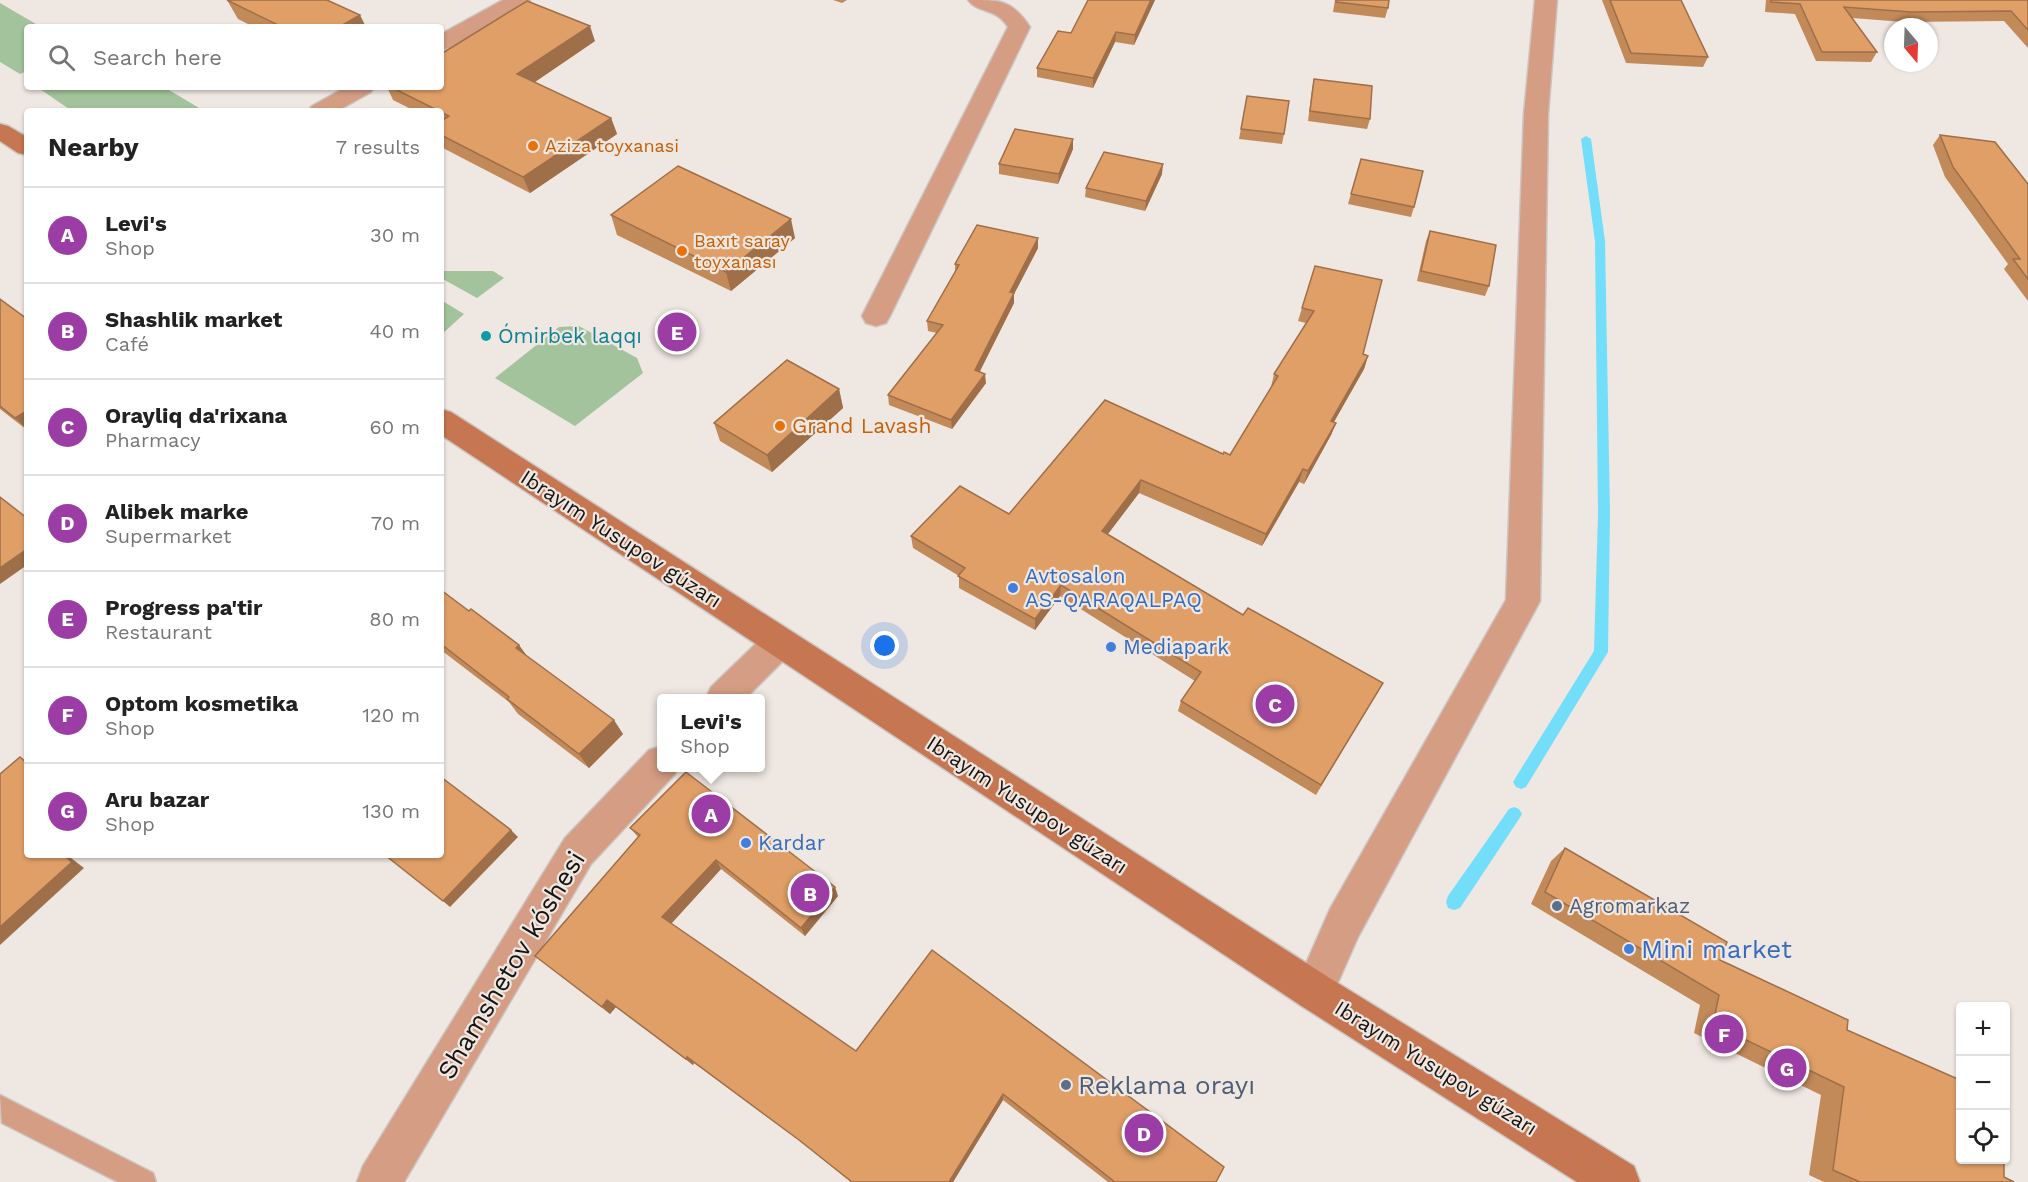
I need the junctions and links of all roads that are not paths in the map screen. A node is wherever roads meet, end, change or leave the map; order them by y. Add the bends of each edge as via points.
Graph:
1 (519, 0) edge
2 (979, 0) edge
3 (1546, 0) edge
4 (444, 42) edge
5 (358, 90) edge
6 (325, 108) edge
7 (0, 131) edge
8 (24, 146) edge
9 (876, 316) dead end
10 (444, 422) edge
11 (778, 643) junction
12 (728, 694) edge
13 (657, 767) edge
14 (1314, 991) junction
15 (0, 1107) edge
16 (144, 1182) edge
17 (379, 1182) edge
18 (1618, 1182) edge

1 - 4 street
2 - 9 street via 1010,12 1019,27
3 - 14 street via 1536,114 1523,600 1344,923
5 - 6 street
7 - 8 main road
10 - 11 main road, Ibrayım Yusupov gúzarı
11 - 12 street
11 - 14 main road, Ibrayım Yusupov gúzarı
13 - 17 street, Shamshetov kóshesi via 578,850
14 - 18 main road, Ibrayım Yusupov gúzarı
15 - 16 lane

